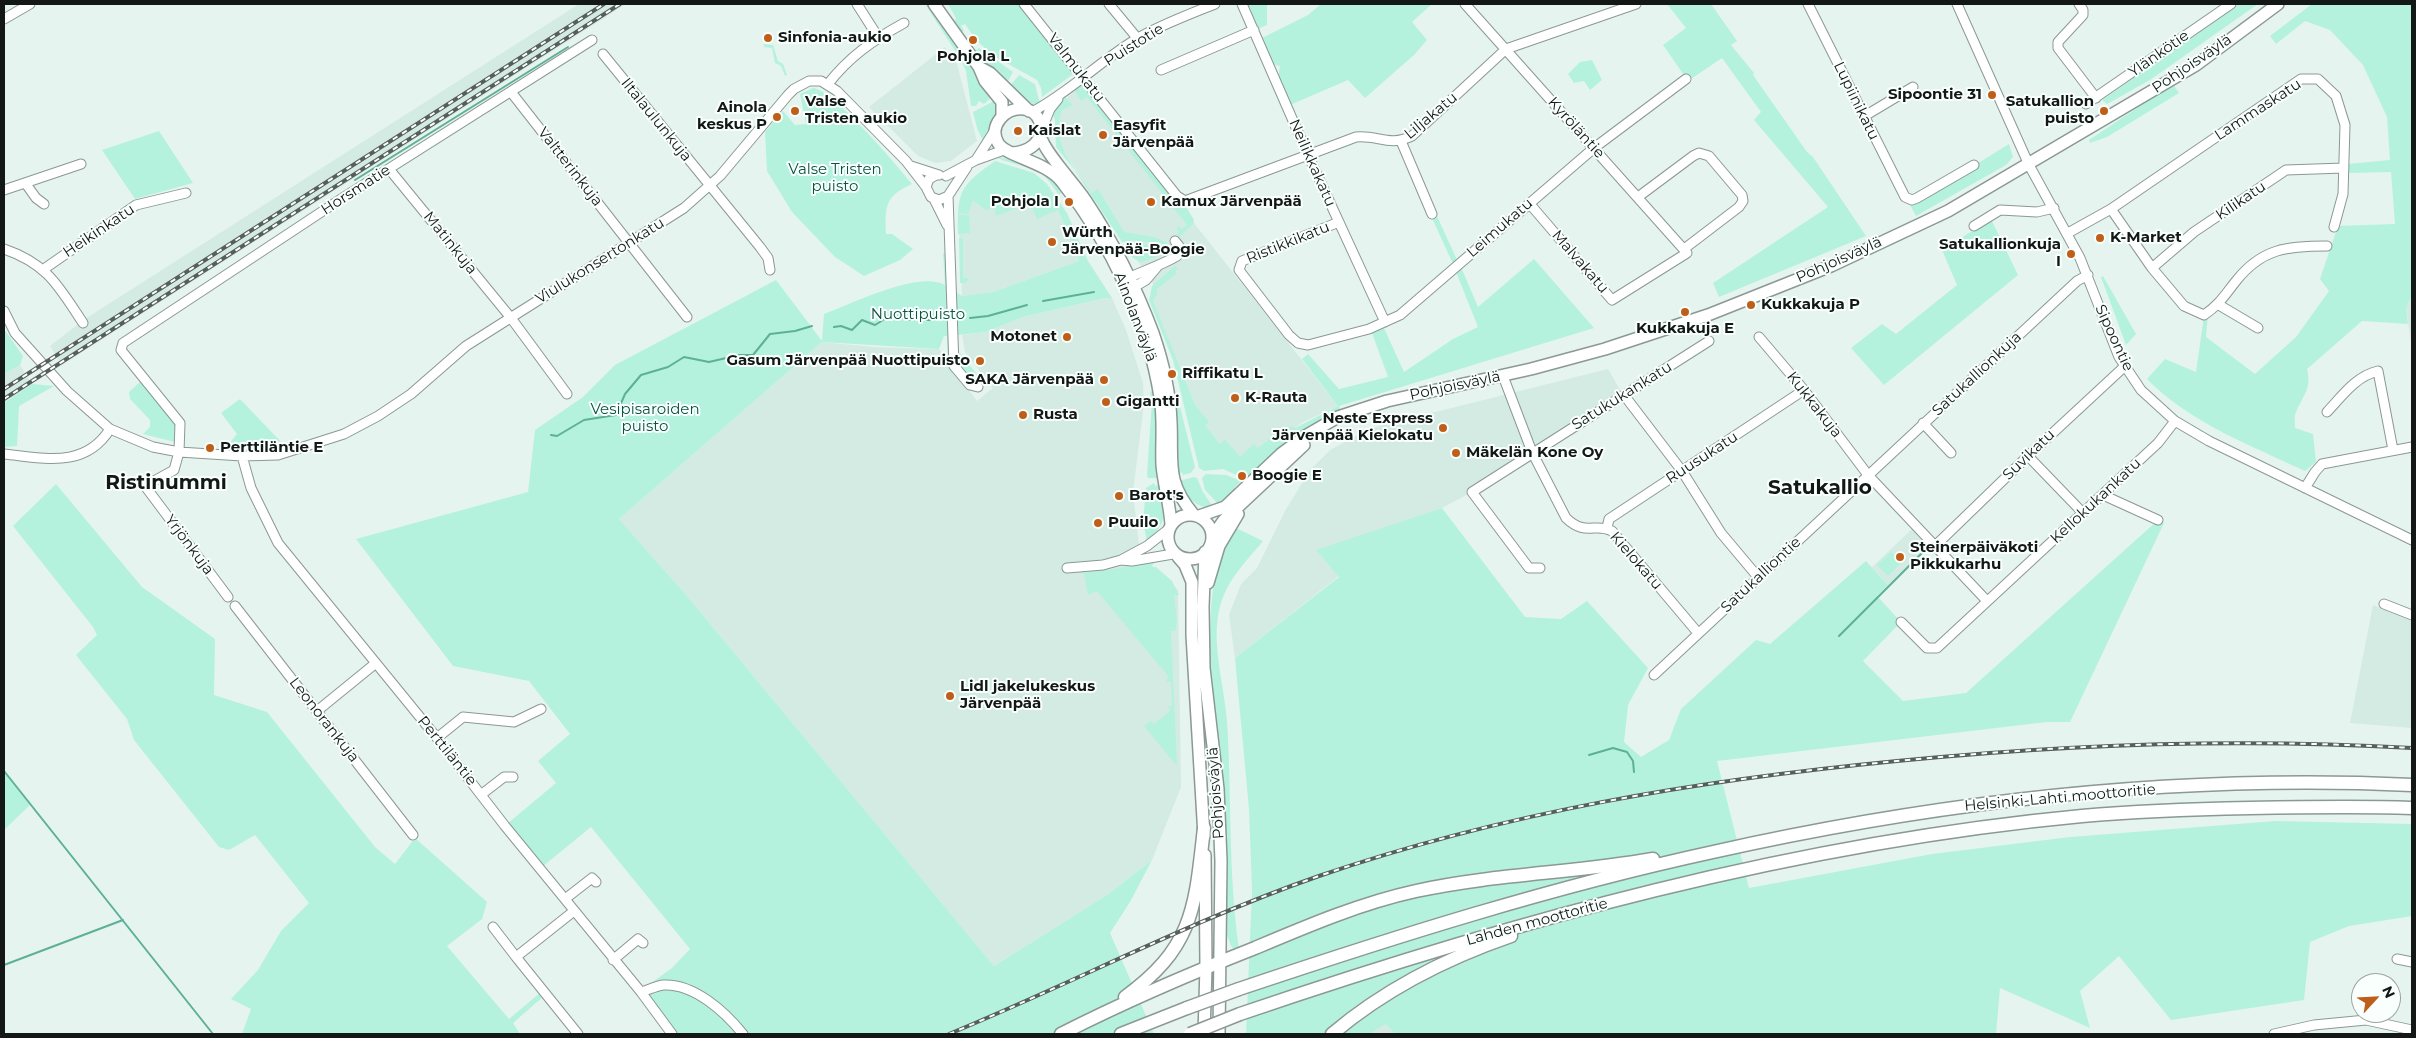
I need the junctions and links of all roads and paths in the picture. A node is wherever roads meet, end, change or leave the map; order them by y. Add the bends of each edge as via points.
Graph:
1 (30, 4) edge
2 (857, 4) edge
3 (934, 4) edge
4 (1024, 4) edge
5 (1109, 4) edge
6 (1215, 4) edge
7 (1242, 4) edge
8 (1465, 4) edge
9 (1636, 4) edge
10 (1808, 4) edge
11 (1957, 4) edge
12 (2079, 4) edge
13 (2231, 4) edge
14 (2278, 4) edge
15 (4, 19) edge
16 (904, 23) dead end
17 (1254, 30) junction
18 (878, 37) junction
19 (1138, 39) junction
20 (592, 40) dead end
21 (1506, 49) junction
22 (603, 54) dead end
23 (980, 67) junction
24 (1161, 70) dead end
25 (1083, 78) junction
26 (1686, 79) dead end
27 (828, 84) junction
28 (1913, 87) dead end
29 (511, 92) junction
30 (1059, 97) junction
31 (2096, 98) junction
32 (2086, 104) dead end
33 (1030, 111) junction
34 (1002, 116) junction
35 (1863, 117) junction
36 (995, 130) junction
37 (1040, 133) junction
38 (1401, 141) junction
39 (1594, 148) junction
40 (1007, 152) junction
41 (1308, 156) junction
42 (976, 160) junction
43 (81, 164) dead end
44 (1974, 164) dead end
45 (2029, 165) junction
46 (911, 166) junction
47 (967, 167) junction
48 (2344, 168) junction
49 (389, 169) junction
50 (936, 175) junction
51 (946, 176) junction
52 (26, 184) junction
53 (709, 186) junction
54 (926, 187) junction
55 (4, 190) edge
56 (950, 192) junction
57 (186, 193) dead end
58 (1638, 197) junction
59 (934, 199) junction
60 (1185, 201) joint
61 (1529, 203) junction
62 (44, 204) dead end
63 (2054, 208) junction
64 (2111, 209) junction
65 (1432, 214) dead end
66 (1339, 222) junction
67 (1974, 226) dead end
68 (2334, 227) dead end
69 (949, 230) junction
70 (2068, 234) junction
71 (1175, 241) dead end
72 (630, 242) junction
73 (2327, 246) dead end
74 (4, 249) edge
75 (1685, 251) junction
76 (2152, 268) junction
77 (44, 269) junction
78 (770, 270) dead end
79 (2088, 275) junction
80 (1129, 284) junction
81 (2219, 305) junction
82 (4, 311) edge
83 (511, 318) junction
84 (687, 318) dead end
85 (1385, 322) junction
86 (83, 323) dead end
87 (2258, 328) dead end
88 (1759, 337) dead end
89 (1709, 341) dead end
90 (1298, 343) joint
91 (2125, 366) junction
92 (1503, 376) junction
93 (978, 387) dead end
94 (1804, 390) junction
95 (567, 394) dead end
96 (1624, 396) junction
97 (2327, 412) dead end
98 (1353, 413) junction
99 (2175, 421) junction
100 (1923, 423) junction
101 (110, 430) junction
102 (2412, 447) edge
103 (2393, 450) junction
104 (179, 452) junction
105 (1532, 452) junction
106 (1951, 453) dead end
107 (4, 454) edge
108 (242, 456) junction
109 (2028, 456) junction
110 (1682, 472) junction
111 (1868, 475) junction
112 (2305, 488) junction
113 (2102, 494) junction
114 (1247, 500) junction
115 (2083, 513) junction
116 (1197, 516) junction
117 (2158, 520) dead end
118 (1171, 527) junction
119 (1607, 528) junction
120 (1212, 537) junction
121 (2412, 540) edge
122 (1935, 546) junction
123 (1205, 552) junction
124 (1176, 555) junction
125 (1121, 560) junction
126 (1068, 568) dead end
127 (1540, 568) dead end
128 (1758, 577) junction
129 (228, 597) dead end
130 (1987, 601) junction
131 (2384, 604) dead end
132 (235, 606) dead end
133 (1203, 607) junction
134 (2412, 615) edge
135 (1901, 622) dead end
136 (1698, 633) junction
137 (376, 664) junction
138 (1654, 675) dead end
139 (541, 709) dead end
140 (317, 710) junction
141 (437, 738) junction
142 (513, 777) dead end
143 (2412, 785) edge
144 (482, 794) junction
145 (2412, 808) edge
146 (1204, 828) junction
147 (413, 835) dead end
148 (1712, 852) junction
149 (1730, 873) joint
150 (596, 882) dead end
151 (565, 899) junction
152 (1613, 901) junction
153 (574, 911) junction
154 (493, 927) dead end
155 (643, 943) dead end
156 (516, 957) junction
157 (2397, 959) dead end
158 (613, 960) junction
159 (1221, 961) junction
160 (2412, 962) edge
161 (1206, 967) junction
162 (641, 992) junction
163 (1086, 1022) junction
164 (2412, 1030) edge
165 (578, 1034) edge
166 (672, 1034) edge
167 (743, 1034) edge
168 (1061, 1034) edge
169 (1121, 1034) edge
170 (1189, 1034) edge
171 (1204, 1034) edge
172 (1219, 1034) edge
173 (1332, 1034) edge
174 (2274, 1034) edge

1 - 15 street
2 - 18 street
3 - 23 main road
4 - 25 street, Valmukatu
5 - 19 street
6 - 19 street, Puistotie via 1182,16
7 - 17 street, Neilikkakatu
8 - 21 street, Kyröläntie
9 - 21 street, Liljakatu
10 - 35 street, Lupiinikatu
11 - 45 street, Sipoontie
12 - 31 street via 2083,16 2058,42 2058,48
13 - 31 street, Ylänkötie
14 - 45 main road, Pohjoisväylä via 2196,65
16 - 18 street
17 - 24 street
17 - 41 street, Neilikkakatu
18 - 27 street via 844,64
19 - 25 street, Puistotie
20 - 29 street, Horsmatie
21 - 38 street, Liljakatu via 1412,136
21 - 39 street, Kyröläntie
22 - 53 street, Iltalaulunkuja
23 - 33 main road
23 - 34 main road via 1002,102
25 - 30 street, Puistotie
25 - 60 street, Valmukatu via 1176,196
26 - 39 street, Leimukatu
27 - 46 street
27 - 53 street, Viulukonsertonkatu via 816,80 802,83 794,89
28 - 35 street
29 - 49 street, Horsmatie
29 - 72 street, Valtterinkuja
30 - 33 street, Puistotie
30 - 37 street, Puistotie
31 - 32 street, Ylänkötie
33 - 34 main road via 1010,111
33 - 37 main road via 1037,117
34 - 36 main road
35 - 44 street, Lupiinikatu via 1905,197 1912,200
36 - 40 main road via 998,143
36 - 42 street
37 - 40 main road via 1032,149
37 - 80 main road, Ainolanväylä via 1048,152 1091,209
38 - 41 street, Liljakatu via 1356,137
38 - 65 street
39 - 58 street, Kyröläntie
39 - 61 street, Leimukatu
40 - 42 street
40 - 80 main road, Ainolanväylä via 1041,165 1062,182
41 - 60 street, Liljakatu
41 - 66 street, Neilikkakatu
42 - 47 street
43 - 52 street
45 - 63 street, Sipoontie
45 - 92 main road, Pohjoisväylä via 1948,211 1831,266 1708,315 1605,349
46 - 50 street
46 - 54 street
47 - 51 street
47 - 56 street
48 - 64 street, Lammaskatu via 2345,125 2336,96 2318,79 2301,79
48 - 68 street, Lammaskatu via 2343,194
48 - 76 street, Kilikatu via 2286,170 2194,232
49 - 83 street, Matinkuja
49 - 104 street, Horsmatie via 123,343 122,350 180,423
50 - 51 street
50 - 54 street via 929,179
51 - 56 street via 951,182
52 - 55 street
52 - 62 street
53 - 72 street, Viulukonsertonkatu via 684,208
53 - 78 street, Iltalaulunkuja via 768,258
54 - 59 street
56 - 59 street via 943,199
56 - 69 street
57 - 77 street, Heikinkatu via 136,205
58 - 75 street, Kyröläntie
58 - 75 street via 1693,156 1699,153 1710,156 1742,195 1743,201
59 - 69 street
61 - 75 street, Malvakatu via 1612,300
61 - 85 street, Leimukatu via 1400,315
63 - 67 street via 2037,212 2000,210
63 - 70 street, Sipoontie
64 - 70 street, Lammaskatu
64 - 76 street
66 - 85 street, Neilikkakatu
66 - 90 street, Ristikkikatu via 1242,260 1240,265 1239,270
69 - 93 street via 954,366 970,385
70 - 79 street, Sipoontie
71 - 80 street via 1179,246 1177,256 1158,267 1146,280
72 - 83 street, Viulukonsertonkatu
72 - 84 street, Valtterinkuja
73 - 81 street via 2293,246 2273,252 2252,264
74 - 77 street
76 - 81 street via 2184,306 2204,314
77 - 86 street
79 - 91 street, Sipoontie
79 - 100 street, Satukallionkuja via 2079,279
80 - 116 main road, Ainolanväylä via 1159,350 1166,379 1174,484 1182,501
80 - 118 main road, Ainolanväylä via 1158,384 1163,416 1162,467
81 - 87 street
82 - 101 street via 15,332 67,391
83 - 95 street, Matinkuja
83 - 108 street, Viulukonsertonkatu via 466,346 434,376 378,416 344,434 278,455
85 - 90 street, Leimukatu via 1308,345
88 - 94 street, Kukkakuja
89 - 96 street, Satukukankatu
91 - 99 street, Sipoontie via 2141,390
91 - 109 street, Suvikatu
92 - 98 main road, Pohjoisväylä via 1387,401
92 - 105 street, Kielokatu
94 - 110 street, Ruusukatu
94 - 111 street, Kukkakuja
96 - 105 street, Satukukankatu
96 - 110 street
97 - 103 street via 2353,384 2378,371
98 - 114 main road, Pohjoisväylä via 1286,460
98 - 116 main road, Pohjoisväylä via 1338,417 1307,434 1230,503 1215,512
99 - 112 street, Sipoontie via 2208,441
99 - 113 street, Kellokukankatu via 2158,443
100 - 106 street
100 - 111 street, Satukallionkuja
101 - 104 street, Viulukonsertonkatu via 153,447
101 - 107 street via 101,443 82,455 63,458
102 - 103 street
103 - 112 street via 2322,464
104 - 108 street, Viulukonsertonkatu
104 - 129 street, Yrjönkuja via 174,470 145,486
105 - 119 street, Kielokatu via 1566,518 1574,526 1584,529
105 - 127 street, Satukukankatu via 1472,492 1529,568
108 - 137 street, Perttiläntie via 251,488 278,543
109 - 115 street
109 - 122 street, Suvikatu
110 - 119 street, Ruusukatu via 1609,519
110 - 128 street via 1721,533
111 - 122 street, Kukkakuja
111 - 128 street, Satukalliontie
112 - 121 street, Sipoontie
113 - 115 street, Kellokukankatu
113 - 117 street
114 - 120 main road, Pohjoisväylä via 1218,526
114 - 133 main road via 1219,546
115 - 130 street, Kellokukankatu
116 - 118 main road via 1182,517
116 - 120 main road via 1210,524
118 - 124 main road via 1168,541
118 - 125 street via 1147,546
119 - 136 street, Kielokatu
120 - 123 main road
122 - 130 street, Kukkakuja
123 - 124 main road via 1197,558
123 - 133 main road, Pohjoisväylä
124 - 125 street
124 - 146 main road, Pohjoisväylä via 1188,570 1192,582 1196,730
125 - 126 street
128 - 136 street, Satukalliontie
130 - 135 street, Kellokukankatu via 1937,648 1927,648
131 - 134 street
132 - 140 street, Leonorankuja
133 - 159 main road, Pohjoisväylä via 1204,668 1218,789
136 - 138 street, Satukalliontie
137 - 140 street
137 - 141 street, Perttiläntie
139 - 141 street via 514,722 463,717
140 - 147 street, Leonorankuja
141 - 144 street, Perttiläntie
142 - 144 street via 504,777
143 - 148 highway, Helsinki-Lahti moottoritie via 2296,783 2079,793 1892,817
144 - 151 street, Perttiläntie
145 - 149 highway, Helsinki-Lahti moottoritie via 2286,807 2083,816 1896,840
146 - 161 main road, Pohjoisväylä
146 - 163 highway via 1195,902 1177,945 1141,985
148 - 159 highway via 1415,892 1341,914
148 - 169 highway, Lahden moottoritie, bridge via 1566,889 1331,959 1239,989
149 - 152 highway, Lahden moottoritie
150 - 151 street via 592,878
151 - 153 street, Perttiläntie
152 - 170 highway, Lahden moottoritie, bridge via 1346,978
152 - 173 highway via 1455,958 1387,994
153 - 156 street
153 - 158 street, Perttiläntie
154 - 156 street
155 - 158 street via 638,939
156 - 165 street
157 - 160 street
158 - 162 street, Perttiläntie
159 - 161 highway
159 - 172 main road, Pohjoisväylä
161 - 163 highway
161 - 171 main road, Pohjoisväylä
162 - 166 street, Perttiläntie
162 - 167 street via 661,985 675,986 697,995 717,1007
163 - 168 highway
164 - 174 street via 2366,1020 2314,1025

